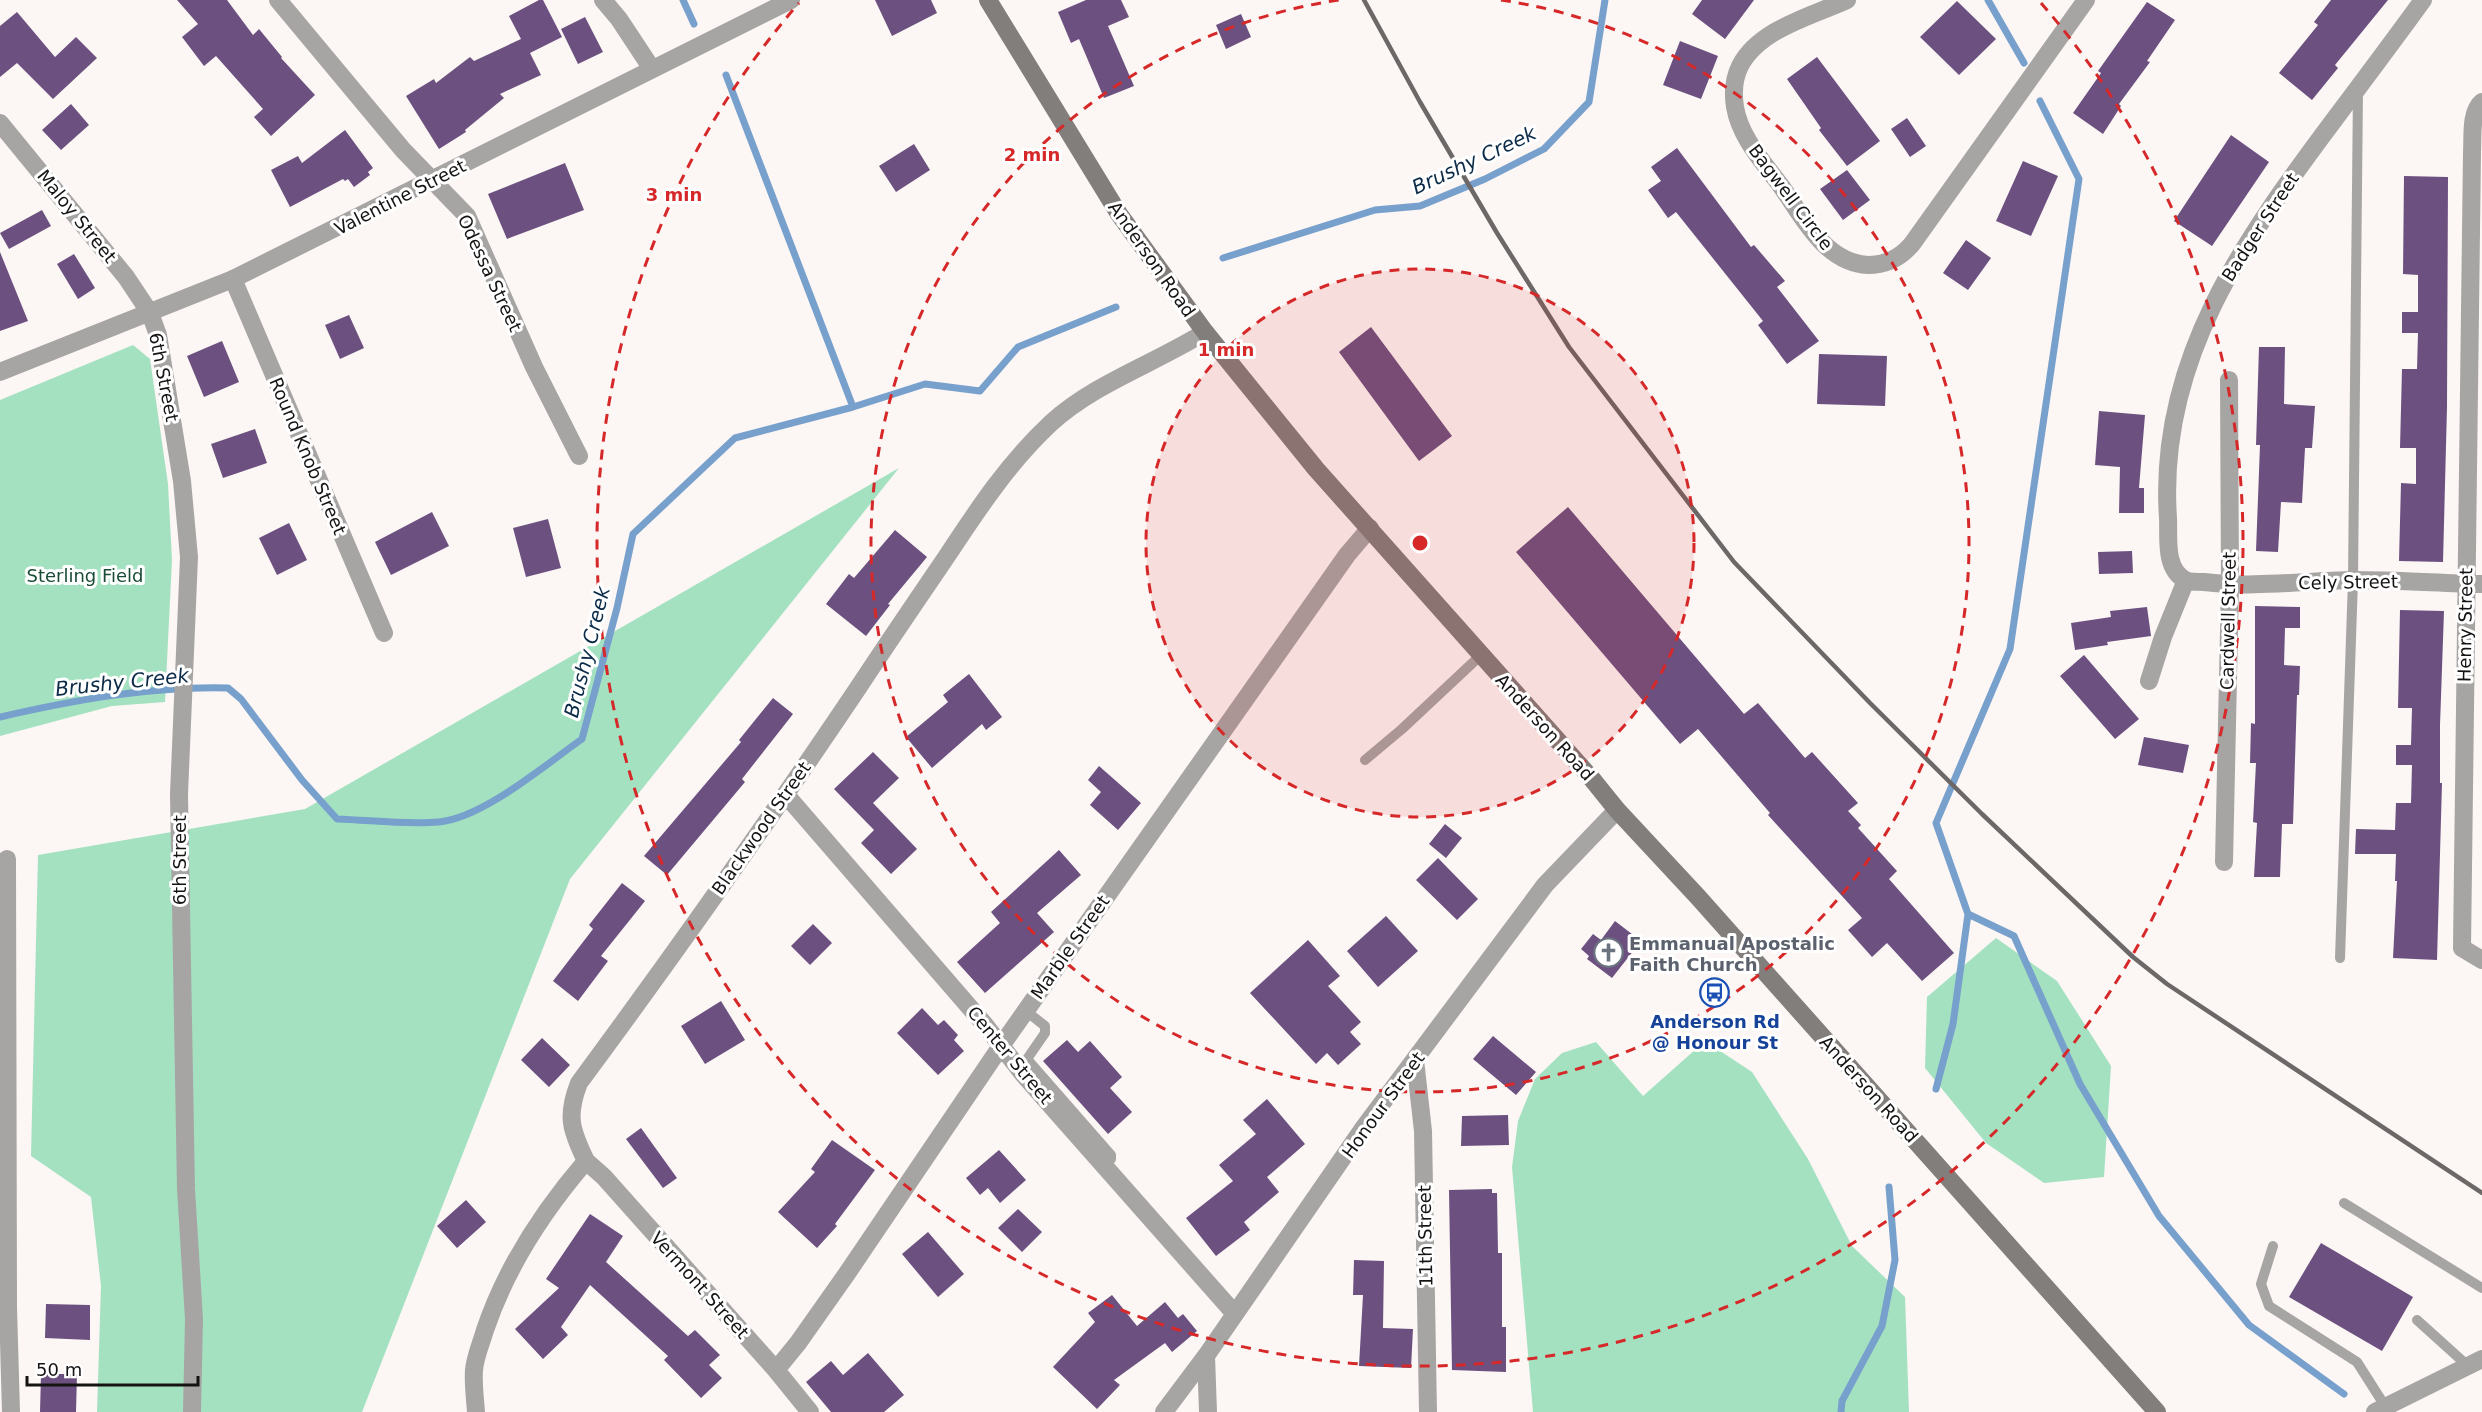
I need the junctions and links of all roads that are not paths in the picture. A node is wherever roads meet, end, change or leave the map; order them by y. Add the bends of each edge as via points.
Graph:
1 (278, 0) edge
2 (603, 0) edge
3 (791, 0) edge
4 (988, 0) edge
5 (1847, 0) edge
6 (2086, 0) edge
7 (2423, 0) edge
8 (652, 69) junction
9 (2358, 88) junction
10 (2482, 102) edge
11 (0, 123) edge
12 (433, 180) junction
13 (232, 279) junction
14 (150, 313) junction
15 (1205, 332) junction
16 (0, 372) edge
17 (2229, 380) dead end
18 (579, 456) dead end
19 (1370, 528) junction
20 (2186, 580) junction
21 (2353, 580) junction
22 (2474, 584) edge
23 (2230, 585) junction
24 (384, 633) dead end
25 (1481, 655) junction
26 (2149, 681) dead end
27 (1365, 760) dead end
28 (786, 795) junction
29 (1617, 810) junction
30 (7, 859) dead end
31 (2224, 862) dead end
32 (2340, 958) dead end
33 (2482, 960) edge
34 (1026, 1011) junction
35 (1001, 1046) junction
36 (1415, 1060) junction
37 (1023, 1064) junction
38 (4, 1114) edge
39 (586, 1161) junction
40 (2344, 1203) dead end
41 (2273, 1246) dead end
42 (2482, 1288) edge
43 (4, 1308) edge
44 (1236, 1314) junction
45 (2417, 1320) dead end
46 (1206, 1356) junction
47 (2475, 1363) edge
48 (776, 1370) junction
49 (2380, 1409) edge
50 (11, 1412) edge
51 (192, 1412) edge
52 (476, 1412) edge
53 (810, 1412) edge
54 (1164, 1412) edge
55 (1208, 1412) edge
56 (1428, 1412) edge
57 (2157, 1412) edge

1 - 12 street, Odessa Street via 403,150
2 - 8 street
3 - 8 street, Valentine Street
4 - 15 main road, Anderson Road via 1119,214
5 - 6 street, Bagwell Circle via 1783,29 1752,50 1740,66 1734,84 1735,108 1747,139 1821,242 1838,257 1856,264 1877,265 1912,244
7 - 9 street, Badger Street
8 - 12 street, Valentine Street
9 - 20 street, Badger Street via 2236,259 2190,358 2172,435 2167,505 2170,558
9 - 21 lane
10 - 22 street, Henry Street via 2475,114 2472,152
11 - 14 street, Maloy Street via 126,277
12 - 13 street, Valentine Street
12 - 18 street, Odessa Street via 467,216 534,367
13 - 14 street, Valentine Street
13 - 24 street, Round Knob Street
14 - 16 street, Valentine Street
14 - 51 street, 6th Street via 158,335 189,557 179,794 186,1189 194,1319
15 - 19 main road, Anderson Road via 1316,469
15 - 28 street, Blackwood Street via 1090,393 1052,422 1021,453 960,535
17 - 23 street, Cardwell Street
19 - 25 main road, Anderson Road
19 - 34 street, Marble Street via 1347,555
20 - 23 street
20 - 26 street
21 - 22 street, Cely Street
21 - 23 street, Cely Street
21 - 32 lane
22 - 33 street, Henry Street via 2462,948
23 - 31 street, Cardwell Street
25 - 27 lane
25 - 29 main road, Anderson Road
28 - 35 street, Center Street
28 - 39 street, Blackwood Street via 579,1083 572,1100 571,1124
29 - 36 street, Honour Street via 1545,885
29 - 57 main road, Anderson Road
30 - 38 street
34 - 35 street, Marble Street
34 - 37 lane via 1045,1026 1045,1033
35 - 37 street, Center Street
35 - 48 street, Marble Street via 848,1272
36 - 44 street, Honour Street
36 - 56 street, 11th Street via 1423,1131
37 - 44 street, Center Street via 1105,1166
38 - 43 street
39 - 48 street, Vermont Street
39 - 52 street via 532,1233 492,1310 476,1358
40 - 42 lane
41 - 49 lane via 2261,1284 2269,1306 2357,1362
43 - 50 street
44 - 46 street, Honour Street
45 - 47 lane
46 - 54 street, Honour Street
46 - 55 street
47 - 49 street
48 - 53 street, Vermont Street

